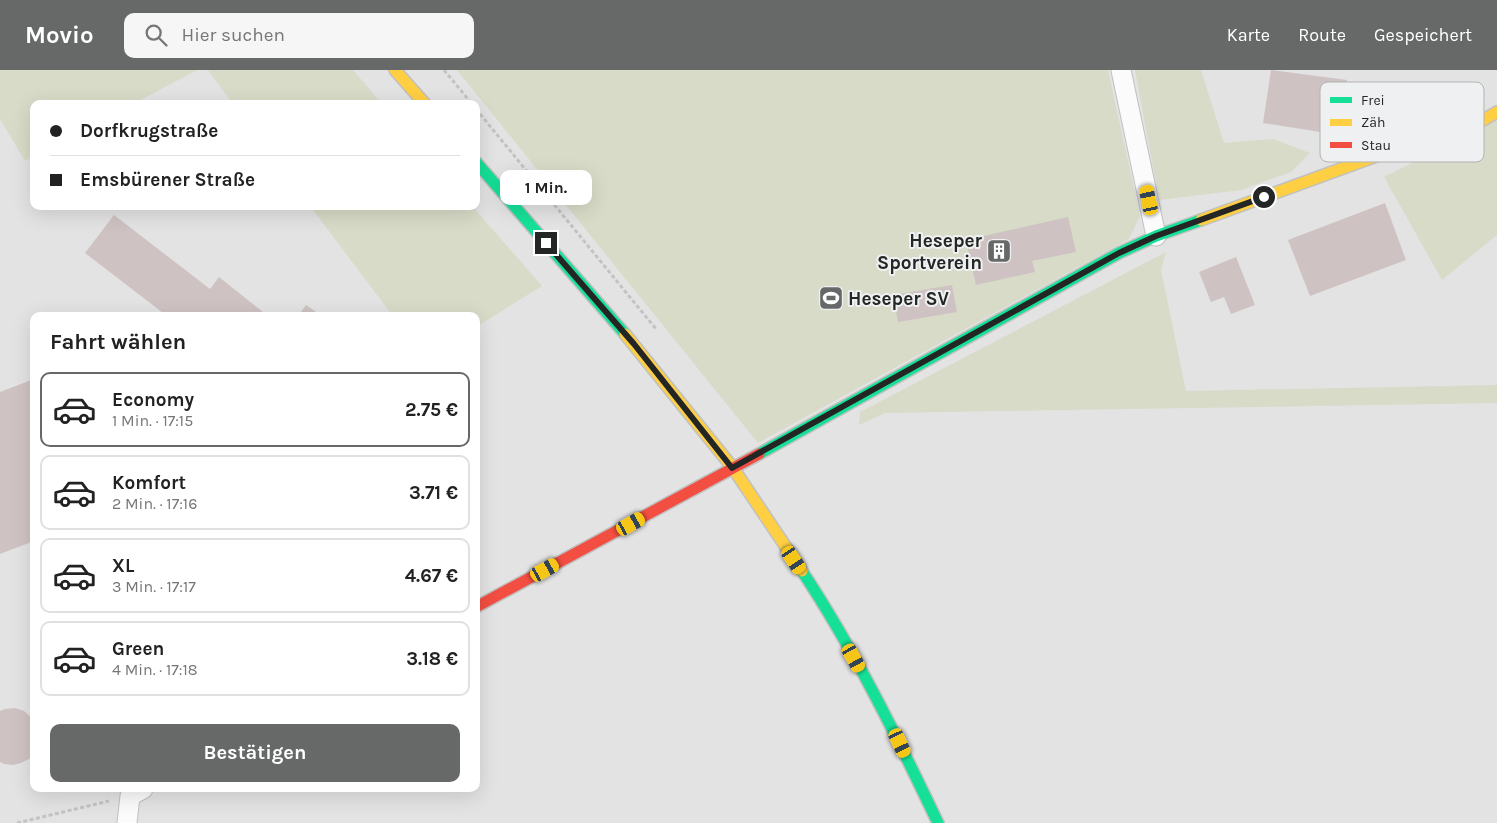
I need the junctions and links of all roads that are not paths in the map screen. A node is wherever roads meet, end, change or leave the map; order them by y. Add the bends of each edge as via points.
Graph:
1 (395, 70) edge
2 (1121, 70) edge
3 (421, 100) edge
4 (1497, 112) edge
5 (1484, 120) edge
6 (1360, 162) edge
7 (480, 167) edge
8 (1156, 236) junction
9 (732, 468) junction
10 (480, 605) edge
11 (136, 792) edge
12 (127, 823) edge
13 (938, 823) edge

1 - 3 street
2 - 8 street
4 - 5 street
6 - 8 street
7 - 9 street via 634,344
8 - 9 street via 1119,253
9 - 10 street
9 - 13 street via 825,606 892,727
11 - 12 street

